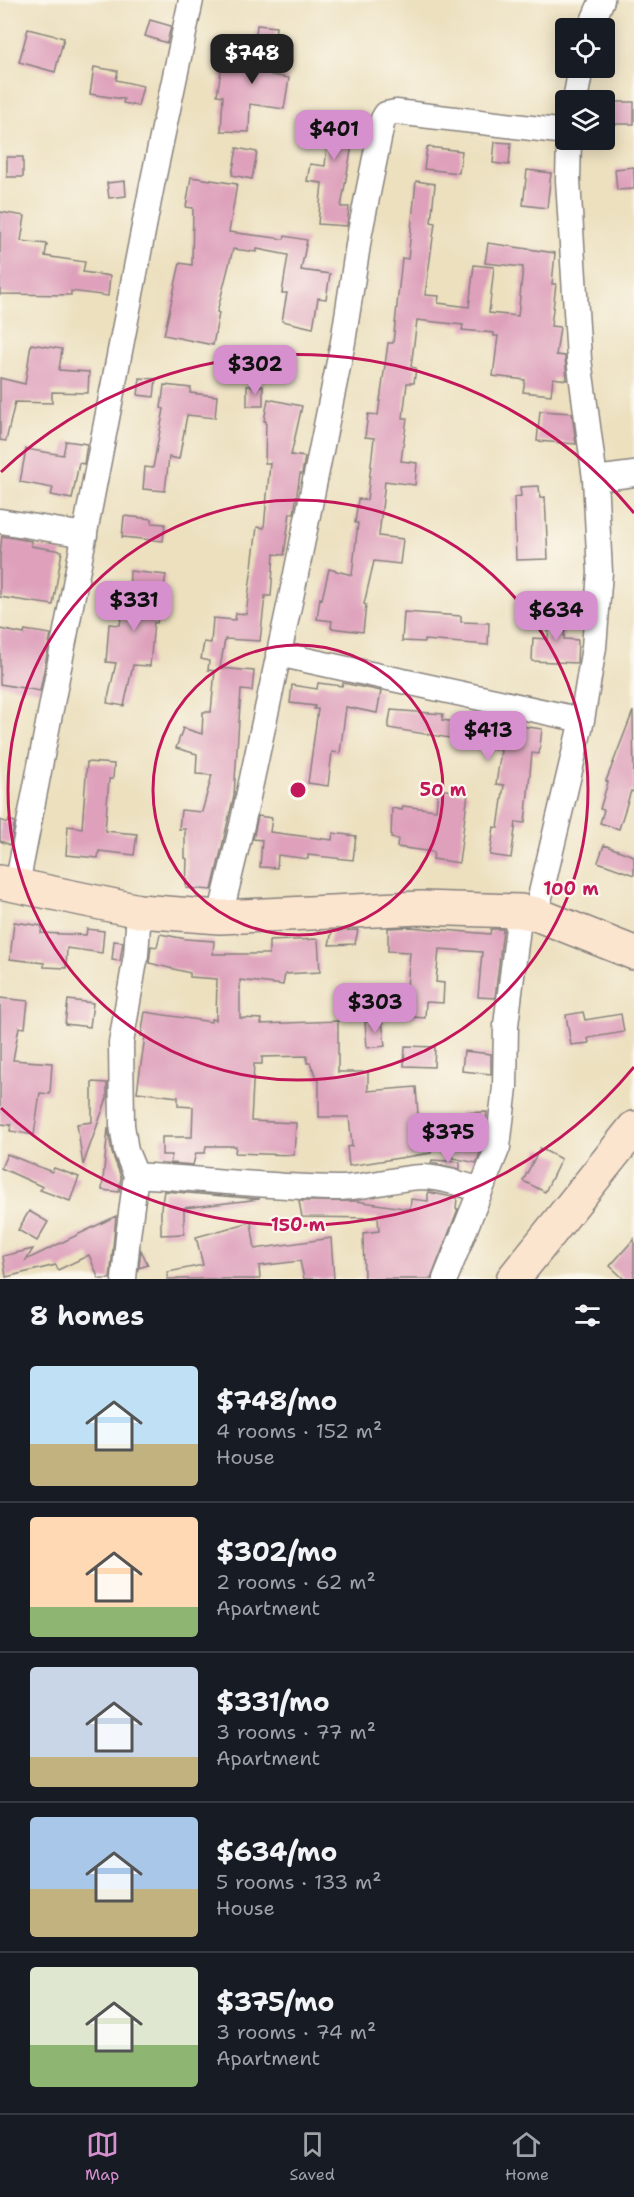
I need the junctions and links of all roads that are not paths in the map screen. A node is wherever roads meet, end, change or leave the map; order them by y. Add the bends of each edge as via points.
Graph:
1 (191, 0) edge
2 (602, 0) edge
3 (594, 18) edge
4 (555, 131) edge
5 (569, 150) edge
6 (634, 474) edge
7 (594, 479) junction
8 (0, 521) edge
9 (85, 535) junction
10 (278, 654) junction
11 (582, 720) junction
12 (8, 883) edge
13 (139, 911) junction
14 (528, 913) junction
15 (220, 918) junction
16 (634, 953) edge
17 (634, 1128) edge
18 (136, 1175) junction
19 (480, 1190) junction
20 (124, 1279) edge
21 (445, 1279) edge
22 (513, 1279) edge

1 - 9 street
2 - 3 street
4 - 10 street via 396,112 383,119
5 - 7 street via 579,359
6 - 7 street
7 - 11 street via 600,572 594,647
8 - 9 street
9 - 12 street
10 - 11 street
10 - 15 street
11 - 14 street
12 - 13 street
13 - 15 street
13 - 18 street via 120,1071 126,1151
14 - 15 street via 410,909
14 - 16 street
14 - 19 street via 506,1025 505,1087 498,1148
17 - 22 street
18 - 19 street via 338,1188 362,1188 424,1177
18 - 20 street
19 - 21 street

